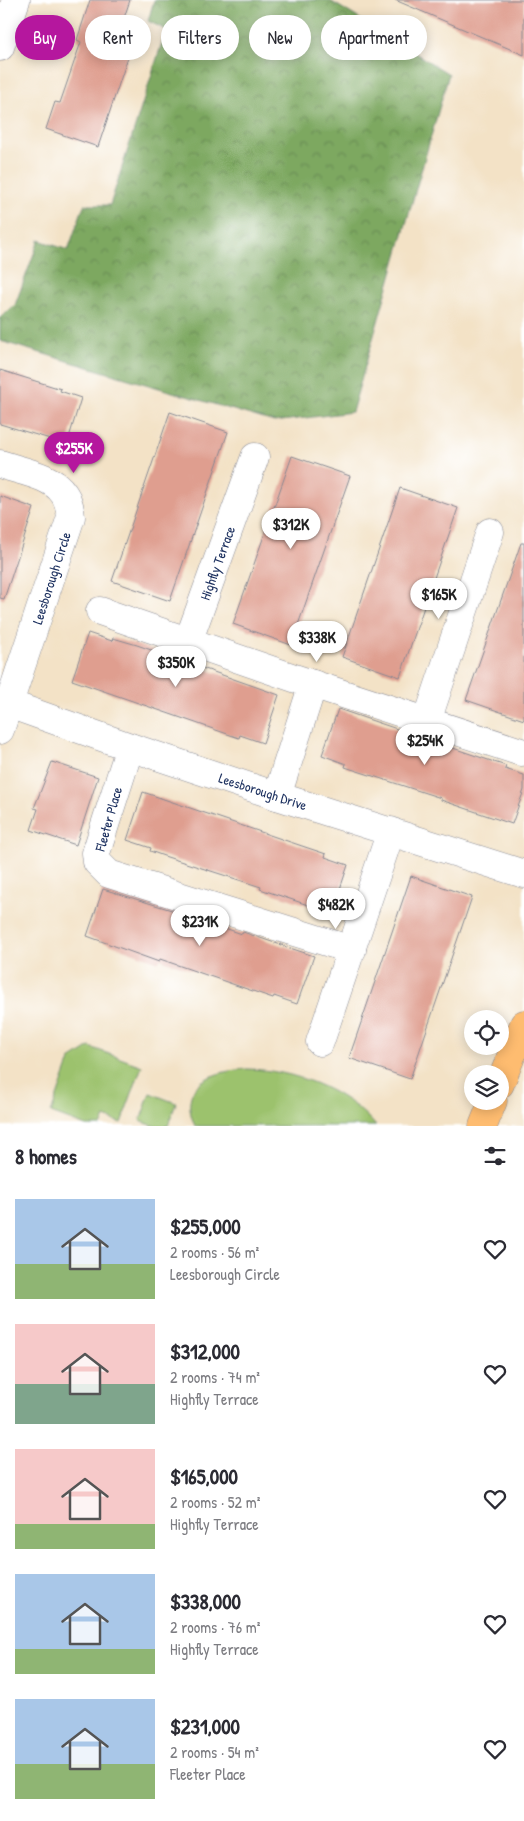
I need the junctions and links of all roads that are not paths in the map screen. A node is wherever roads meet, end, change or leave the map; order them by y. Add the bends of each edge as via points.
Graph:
1 (16, 0) edge
2 (0, 47) edge
3 (255, 456) dead end
4 (0, 464) edge
5 (490, 532) dead end
6 (100, 611) dead end
7 (188, 642) junction
8 (313, 684) junction
9 (9, 704) junction
10 (427, 721) junction
11 (0, 730) edge
12 (130, 747) junction
13 (521, 752) dead end
14 (277, 796) junction
15 (391, 831) junction
16 (522, 876) edge
17 (352, 950) junction
18 (524, 1024) edge
19 (320, 1042) dead end
20 (508, 1065) edge
21 (489, 1110) edge
22 (483, 1126) edge

1 - 2 street
3 - 7 street, Highfly Terrace
4 - 9 street, Leesborough Circle via 50,480 64,493 71,517
5 - 10 street
6 - 7 street
7 - 8 street
8 - 10 street
8 - 14 street
9 - 11 street, Leesborough Circle
9 - 12 street, Leesborough Drive
10 - 13 street
12 - 14 street, Leesborough Drive
12 - 17 street, Fleeter Place via 96,853 97,862 109,874
14 - 15 street, Leesborough Drive
15 - 16 street, Leesborough Drive
15 - 17 street
17 - 19 street
18 - 20 main road
21 - 22 main road

